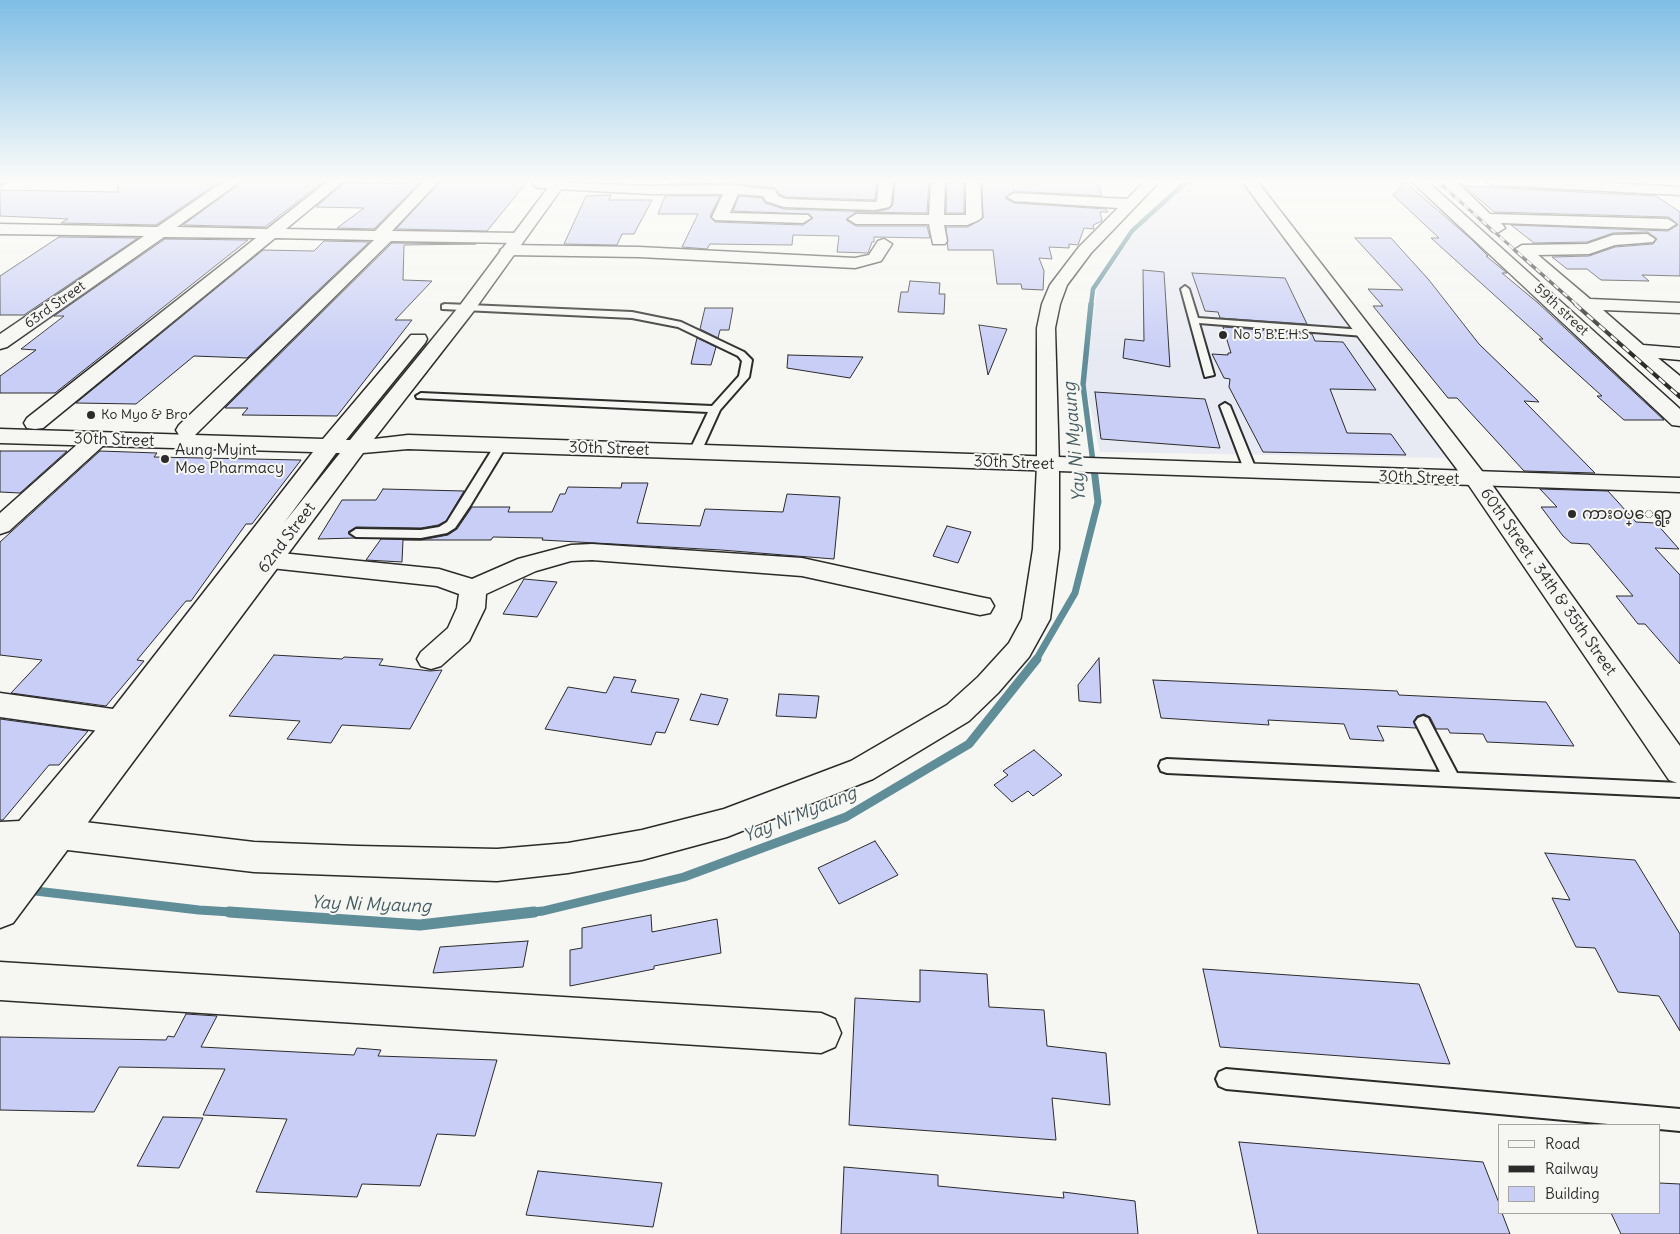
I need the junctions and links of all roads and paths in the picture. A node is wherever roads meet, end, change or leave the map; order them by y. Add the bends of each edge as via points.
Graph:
1 (151, 239) edge
2 (265, 239) edge
3 (379, 239) edge
4 (447, 239) edge
5 (510, 239) edge
6 (626, 239) edge
7 (729, 239) edge
8 (1096, 239) edge
9 (1293, 239) edge
10 (1481, 239) edge
11 (1510, 239) edge
12 (1622, 239) edge
13 (508, 242) junction
14 (884, 244) dead end
15 (1522, 250) junction
16 (1185, 289) dead end
17 (1585, 304) junction
18 (456, 307) junction
19 (1680, 308) edge
20 (1194, 320) junction
21 (1364, 333) junction
22 (0, 343) edge
23 (1638, 350) junction
24 (1680, 354) edge
25 (1209, 375) dead end
26 (1680, 387) edge
27 (421, 396) dead end
28 (1226, 406) dead end
29 (715, 409) junction
30 (1680, 420) edge
31 (0, 422) edge
32 (35, 423) junction
33 (187, 430) junction
34 (0, 436) edge
35 (97, 439) junction
36 (347, 441) junction
37 (501, 445) junction
38 (695, 452) junction
39 (1054, 465) junction
40 (1251, 472) junction
41 (1477, 480) junction
42 (1676, 485) edge
43 (0, 526) edge
44 (356, 533) dead end
45 (244, 560) junction
46 (271, 560) junction
47 (473, 589) junction
48 (980, 606) dead end
49 (431, 659) dead end
50 (0, 705) edge
51 (120, 722) junction
52 (1423, 722) dead end
53 (1168, 766) dead end
54 (1680, 770) edge
55 (1452, 780) junction
56 (1680, 790) edge
57 (20, 860) edge
58 (0, 980) edge
59 (821, 1033) dead end
60 (1226, 1080) dead end
61 (1680, 1120) edge

1 - 22 street, 63rd Street
2 - 32 street
3 - 33 street
4 - 13 street
5 - 13 street, 62nd Street
6 - 13 street
7 - 14 street via 855,263 875,258
8 - 39 street via 1058,285 1046,328
9 - 21 street, 60th Street , 34th & 35th Street
10 - 30 street, 59th street
11 - 15 street
12 - 15 street via 1588,249
13 - 18 street, 62nd Street
15 - 17 street
16 - 20 lane
17 - 19 street
17 - 23 street
18 - 29 lane via 632,315 681,326 727,346 747,360 744,377
18 - 36 street, 62nd Street
20 - 21 lane
20 - 25 lane
21 - 41 street, 60th Street , 34th & 35th Street
23 - 24 street
23 - 26 street
27 - 29 lane
28 - 40 lane
29 - 38 lane
31 - 32 street, 30th Street
32 - 33 street, 30th Street
33 - 36 street, 30th Street
34 - 35 street, 30th Street
35 - 36 street, 30th Street
35 - 43 street
36 - 37 street, 30th Street
36 - 45 street, 62nd Street
36 - 46 street, 62nd Street
37 - 38 street, 30th Street
37 - 44 lane via 464,506 451,525 443,530 421,534
38 - 39 street, 30th Street
39 - 40 street, 30th Street
39 - 57 street via 1036,618 1019,650 988,685 958,713 862,770 727,823 642,845 568,858 497,864 254,857
40 - 41 street, 30th Street
41 - 42 street, 30th Street
41 - 54 street, 60th Street , 34th & 35th Street
45 - 46 street
45 - 51 street, 62nd Street
46 - 47 street via 439,578
46 - 57 street, 62nd Street
47 - 48 street via 527,565 571,553 592,552 802,567
47 - 49 street via 471,608 459,634
50 - 51 street
51 - 57 street, 62nd Street
52 - 55 lane
53 - 55 lane
55 - 56 lane
58 - 59 street
60 - 61 lane

